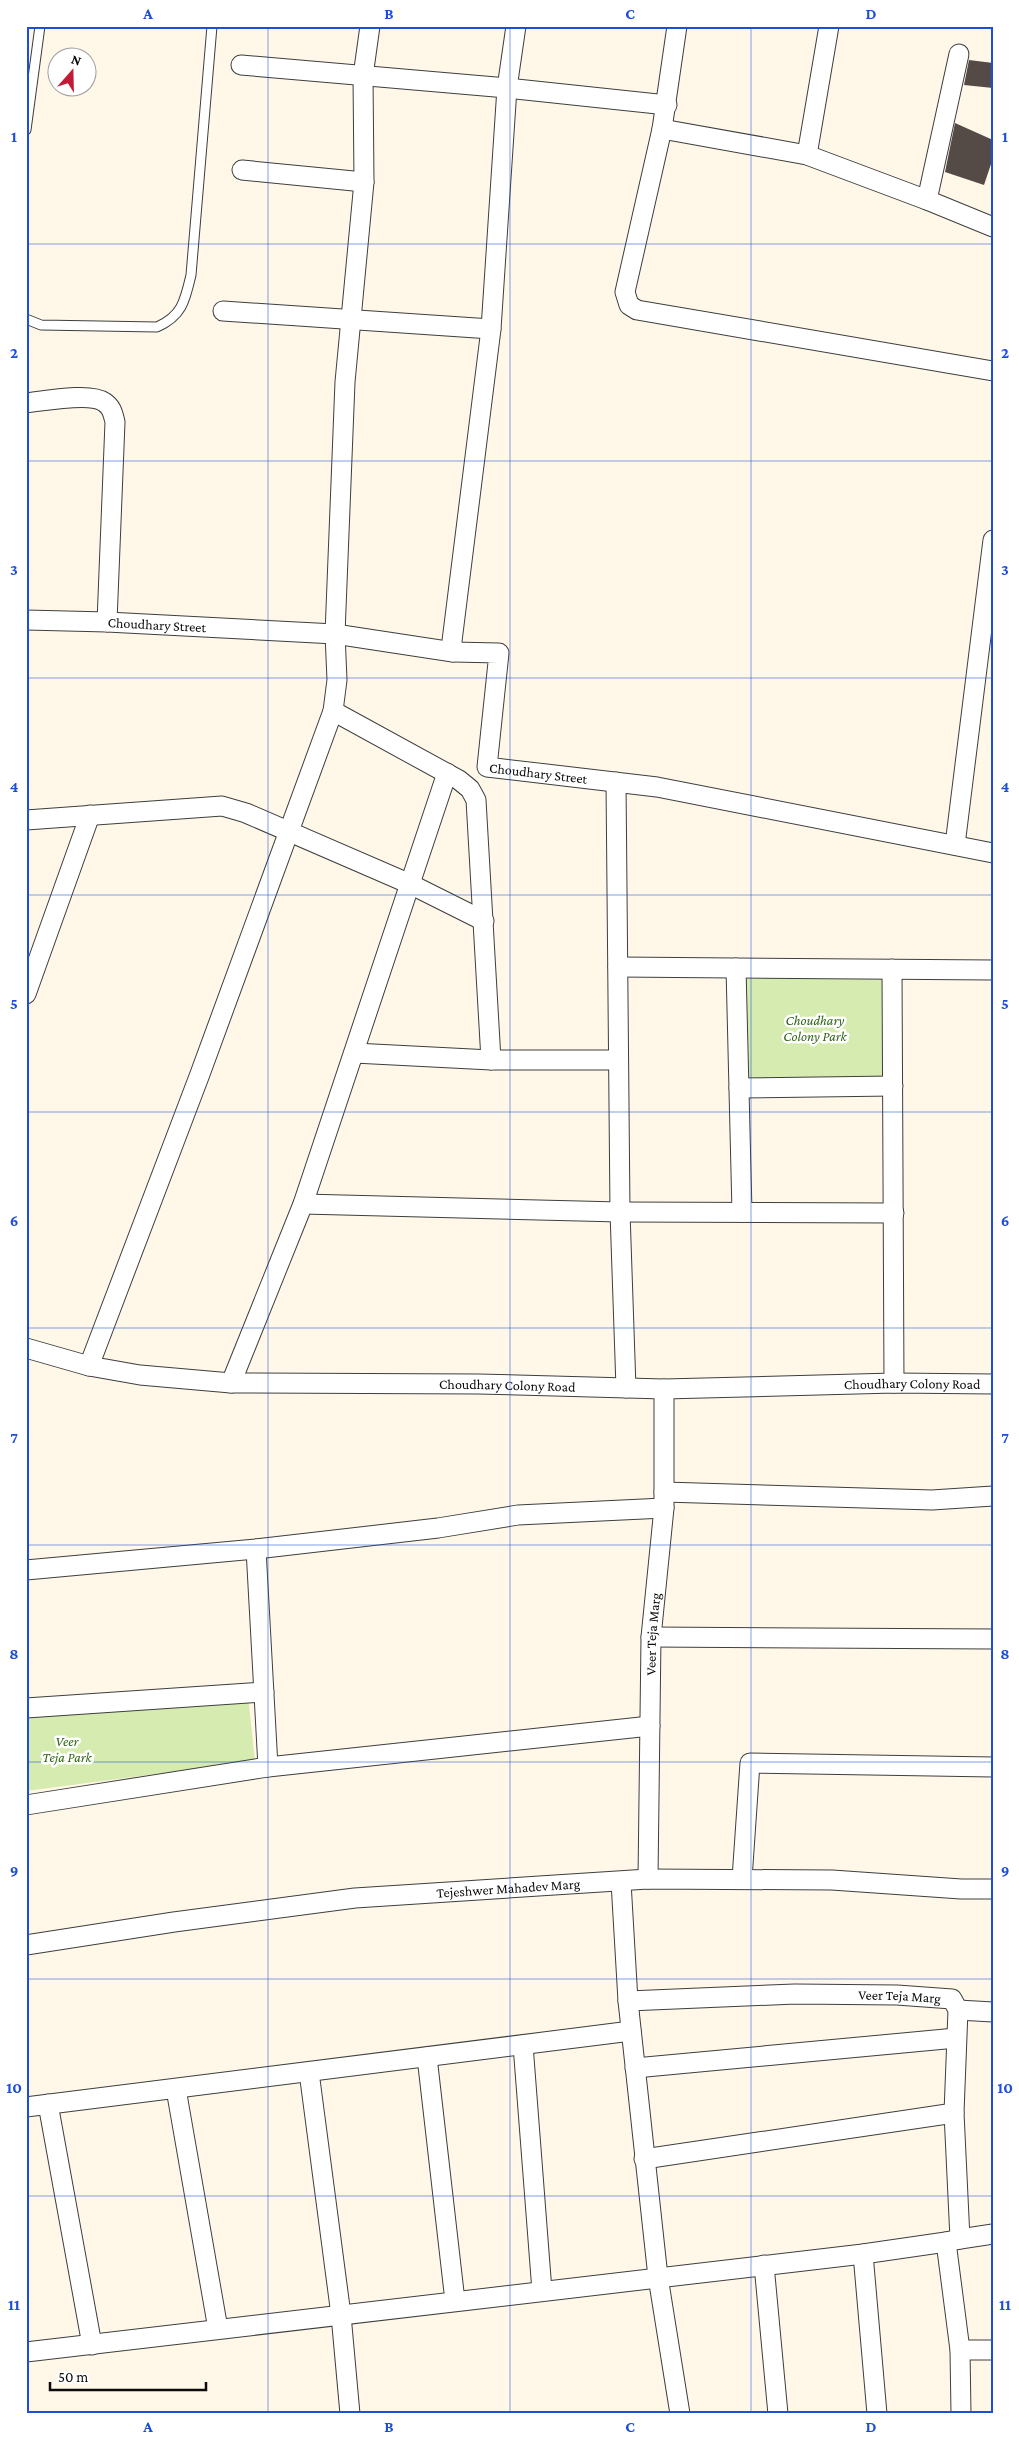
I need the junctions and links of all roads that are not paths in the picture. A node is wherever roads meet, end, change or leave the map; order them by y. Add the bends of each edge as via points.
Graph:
1 (40, 26) edge
2 (212, 26) edge
3 (370, 26) edge
4 (516, 26) edge
5 (677, 26) edge
6 (829, 26) edge
7 (959, 54) dead end
8 (240, 65) dead end
9 (363, 76) junction
10 (507, 88) junction
11 (666, 105) junction
12 (662, 129) junction
13 (26, 130) edge
14 (807, 155) junction
15 (242, 170) dead end
16 (364, 182) junction
17 (927, 200) junction
18 (993, 227) edge
19 (224, 311) dead end
20 (26, 319) edge
21 (351, 319) junction
22 (491, 329) junction
23 (993, 370) edge
24 (26, 403) edge
25 (993, 540) edge
26 (26, 620) edge
27 (107, 622) junction
28 (335, 634) junction
29 (453, 652) junction
30 (333, 712) junction
31 (447, 773) junction
32 (616, 782) junction
33 (90, 815) junction
34 (26, 820) edge
35 (288, 832) junction
36 (955, 845) junction
37 (993, 853) edge
38 (410, 884) junction
39 (484, 921) junction
40 (618, 967) junction
41 (736, 968) junction
42 (892, 969) junction
43 (993, 970) edge
44 (26, 994) edge
45 (354, 1052) junction
46 (490, 1060) junction
47 (618, 1060) junction
48 (893, 1086) junction
49 (738, 1088) junction
50 (303, 1204) junction
51 (620, 1212) junction
52 (742, 1212) junction
53 (894, 1213) junction
54 (26, 1348) edge
55 (89, 1366) junction
56 (231, 1383) junction
57 (894, 1383) junction
58 (993, 1384) edge
59 (626, 1388) junction
60 (664, 1389) junction
61 (993, 1496) edge
62 (664, 1500) junction
63 (256, 1549) junction
64 (26, 1570) edge
65 (651, 1637) junction
66 (993, 1639) edge
67 (264, 1692) junction
68 (26, 1708) edge
69 (650, 1726) junction
70 (268, 1767) junction
71 (993, 1767) edge
72 (26, 1805) edge
73 (742, 1879) junction
74 (648, 1880) junction
75 (621, 1882) junction
76 (993, 1889) edge
77 (26, 1945) edge
78 (628, 2001) junction
79 (958, 2010) junction
80 (993, 2012) edge
81 (631, 2031) junction
82 (956, 2038) junction
83 (523, 2045) junction
84 (427, 2057) junction
85 (635, 2068) junction
86 (309, 2072) junction
87 (176, 2089) junction
88 (48, 2104) junction
89 (26, 2107) edge
90 (954, 2113) junction
91 (644, 2158) junction
92 (993, 2234) edge
93 (953, 2240) junction
94 (863, 2254) junction
95 (764, 2265) junction
96 (658, 2277) junction
97 (542, 2290) junction
98 (455, 2301) junction
99 (341, 2315) junction
100 (218, 2329) junction
101 (92, 2344) junction
102 (960, 2350) junction
103 (993, 2350) edge
104 (26, 2352) edge
105 (350, 2414) edge
106 (680, 2414) edge
107 (778, 2414) edge
108 (877, 2414) edge
109 (961, 2414) edge

1 - 13 lane
2 - 20 lane via 191,276 179,311 170,321 157,327 41,325
3 - 9 street
4 - 10 street
5 - 11 street
6 - 14 street
7 - 17 street
8 - 9 street
9 - 10 street
9 - 16 street
10 - 11 street
10 - 22 street
11 - 12 street
12 - 14 street
12 - 23 street via 626,292 630,305 637,310
14 - 17 street
15 - 16 street
16 - 21 street
17 - 18 street
19 - 21 street
21 - 22 street
21 - 28 street via 345,382
22 - 29 street
24 - 27 street via 89,398 103,401 112,410 115,422
25 - 36 street
26 - 27 street, Choudhary Street
27 - 28 street, Choudhary Street
28 - 29 street, Choudhary Street
28 - 30 street via 337,680
29 - 32 street, Choudhary Street via 498,653 487,767
30 - 31 street
30 - 35 street
31 - 38 street
31 - 39 street via 470,789 476,800
32 - 36 street, Choudhary Street via 657,787
32 - 40 street
33 - 34 street
33 - 35 street via 222,806
33 - 44 street
35 - 38 street
35 - 55 street
36 - 37 street, Choudhary Street
38 - 39 street
38 - 45 street
39 - 46 street
40 - 41 street
40 - 47 street
41 - 42 street
41 - 49 street
42 - 43 street
42 - 48 street
45 - 46 street
45 - 50 street
46 - 47 street
47 - 51 street
48 - 49 street
48 - 53 street
49 - 52 street
50 - 51 street
50 - 56 street
51 - 52 street
51 - 59 street
52 - 53 street
53 - 57 street
54 - 55 street, Choudhary Colony Road
55 - 56 street, Choudhary Colony Road via 140,1375
56 - 59 street, Choudhary Colony Road
57 - 58 street, Choudhary Colony Road
57 - 60 street, Choudhary Colony Road
59 - 60 street, Choudhary Colony Road
60 - 62 street, Veer Teja Marg
61 - 62 street via 932,1500
62 - 63 street via 518,1515 438,1528
62 - 65 street, Veer Teja Marg
63 - 64 street
63 - 67 street
65 - 66 street
65 - 69 street, Veer Teja Marg
67 - 68 street
67 - 70 street
69 - 70 street
69 - 74 street, Veer Teja Marg
70 - 72 street
71 - 73 street via 750,1763
73 - 74 street, Tejeshwer Mahadev Marg
73 - 76 street, Tejeshwer Mahadev Marg via 832,1880
74 - 75 street, Tejeshwer Mahadev Marg
75 - 77 street, Tejeshwer Mahadev Marg via 355,1898
75 - 78 street
78 - 79 street, Veer Teja Marg via 795,1994 897,1995 952,1999
78 - 81 street
79 - 80 street
79 - 82 street, Veer Teja Marg
81 - 83 street
81 - 85 street
82 - 85 street
82 - 90 street, Veer Teja Marg
83 - 84 street
83 - 97 street
84 - 86 street
84 - 98 street
85 - 91 street
86 - 87 street
86 - 99 street
87 - 88 street
87 - 100 street
88 - 89 street
88 - 101 street
90 - 91 street
90 - 93 street, Veer Teja Marg
91 - 96 street
92 - 93 street
93 - 94 street
93 - 102 street, Veer Teja Marg
94 - 95 street
94 - 108 street
95 - 96 street
95 - 107 street
96 - 97 street
96 - 106 street
97 - 98 street
98 - 99 street
99 - 100 street
99 - 105 street
100 - 101 street
101 - 104 street
102 - 103 street
102 - 109 street, Veer Teja Marg

